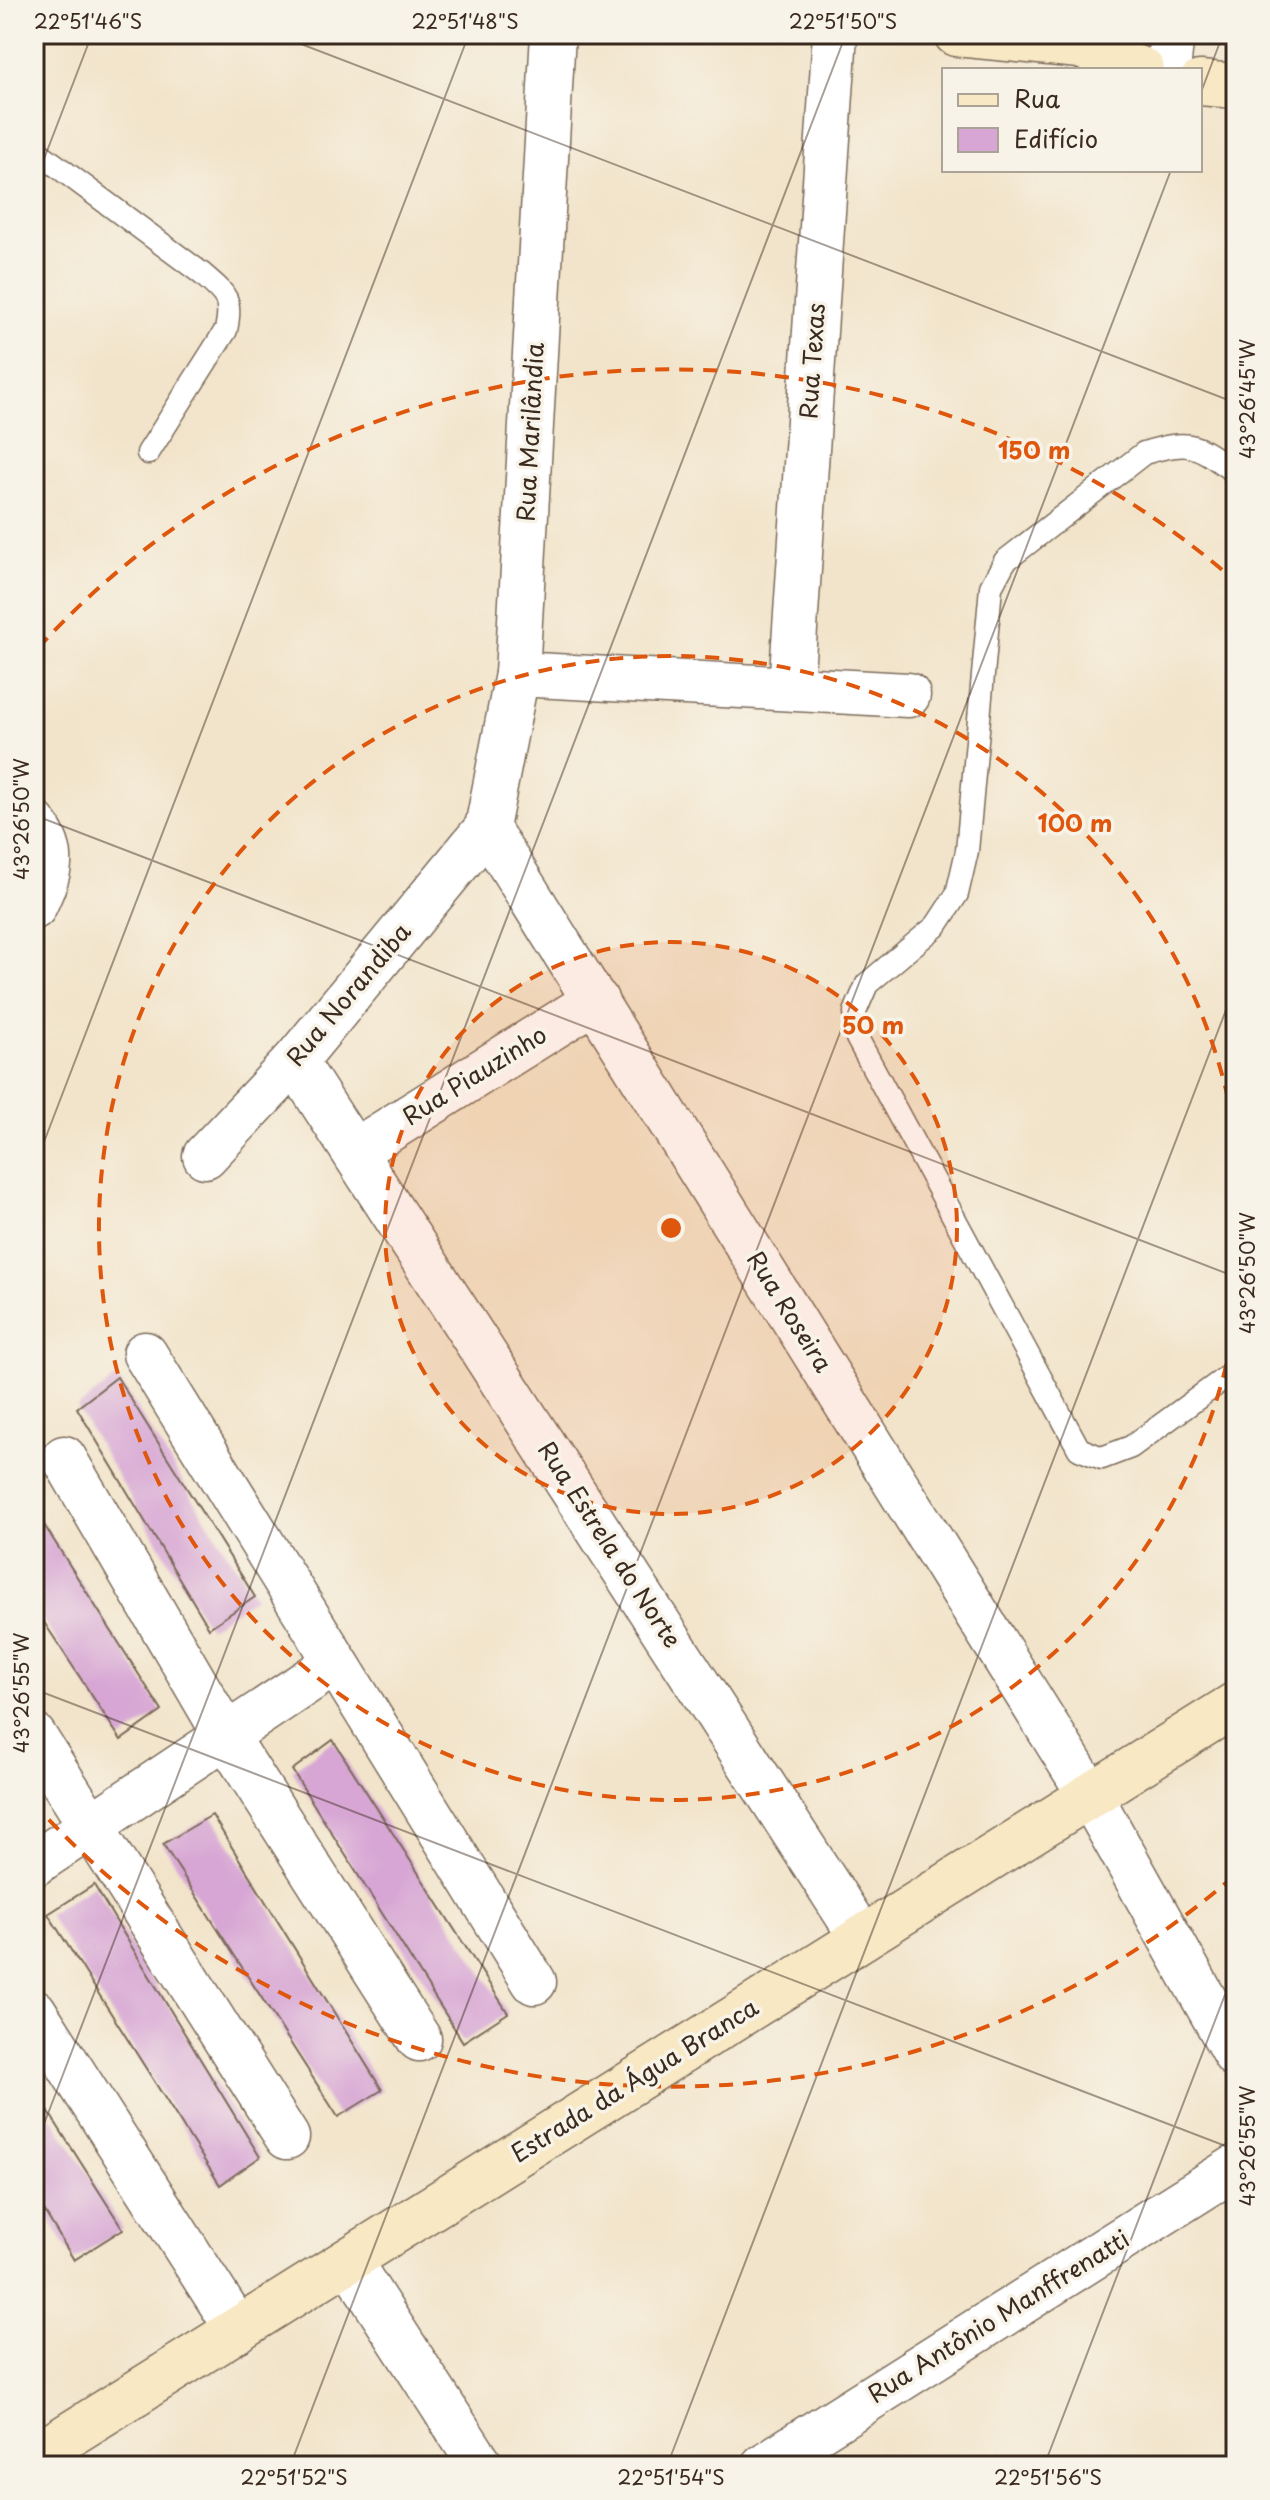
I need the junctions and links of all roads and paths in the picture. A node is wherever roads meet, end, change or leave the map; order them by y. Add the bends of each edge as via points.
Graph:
1 (553, 34) edge
2 (835, 34) edge
3 (956, 34) edge
4 (1137, 34) edge
5 (1172, 34) edge
6 (1080, 46) junction
7 (1137, 68) edge
8 (1168, 68) edge
9 (1202, 83) edge
10 (1236, 86) edge
11 (34, 149) edge
12 (148, 453) dead end
13 (1236, 473) edge
14 (517, 674) junction
15 (791, 688) junction
16 (908, 695) dead end
17 (34, 823) edge
18 (487, 828) junction
19 (34, 907) edge
20 (596, 1000) junction
21 (295, 1061) junction
22 (355, 1151) junction
23 (205, 1156) dead end
24 (145, 1354) dead end
25 (1236, 1370) edge
26 (64, 1458) dead end
27 (335, 1663) junction
28 (1236, 1704) edge
29 (34, 1736) edge
30 (226, 1736) junction
31 (1090, 1795) junction
32 (92, 1827) junction
33 (34, 1864) edge
34 (862, 1938) junction
35 (534, 1982) dead end
36 (34, 2011) edge
37 (419, 2039) dead end
38 (1236, 2056) edge
39 (287, 2137) dead end
40 (1236, 2167) edge
41 (349, 2261) junction
42 (238, 2330) junction
43 (34, 2457) edge
44 (481, 2466) edge
45 (763, 2466) edge

1 - 14 street, Rua Marilândia
2 - 15 street, Rua Texas
3 - 6 main road
4 - 6 main road
5 - 8 street
6 - 7 main road
9 - 10 main road
11 - 12 lane via 201,273 224,293 231,310 226,330
13 - 25 lane via 1197,446 1144,453 1005,561 991,587 967,851 957,894 936,926 867,984 855,1012 857,1038 1079,1449 1102,1458 1131,1447
14 - 15 street
14 - 18 street, Rua Marilândia
15 - 16 street
17 - 19 street via 47,840 49,875
18 - 20 street, Rua Roseira
18 - 21 street, Rua Norandiba
20 - 22 street, Rua Piauzinho
20 - 31 street, Rua Roseira
21 - 22 street, Rua Estrela do Norte
21 - 23 street, Rua Norandiba
22 - 34 street, Rua Estrela do Norte
24 - 27 street
26 - 30 street
27 - 30 street
27 - 35 street
28 - 31 main road, Estrada da Água Branca
29 - 32 street
30 - 32 street
30 - 37 street
31 - 34 main road, Estrada da Água Branca
31 - 38 street, Rua Roseira
32 - 33 street
32 - 39 street
34 - 41 main road, Estrada da Água Branca
36 - 42 street
40 - 45 street, Rua Antônio Manffrenatti
41 - 42 main road, Estrada da Água Branca
41 - 44 street
42 - 43 main road, Estrada da Água Branca

